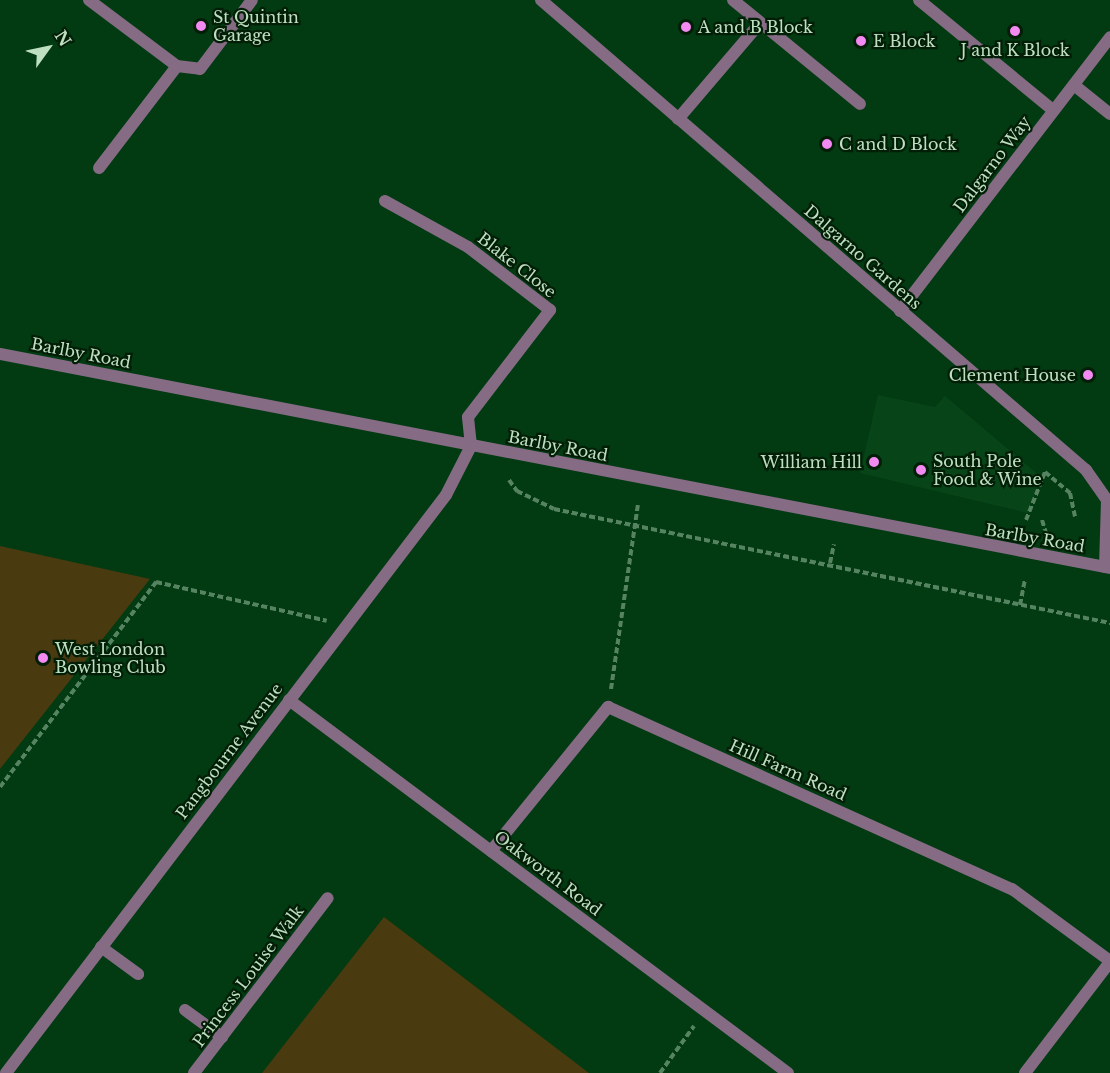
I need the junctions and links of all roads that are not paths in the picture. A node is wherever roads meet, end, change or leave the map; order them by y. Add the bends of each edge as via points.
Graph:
1 (89, 0) edge
2 (252, 0) edge
3 (541, 0) edge
4 (733, 0) edge
5 (919, 0) edge
6 (760, 22) junction
7 (1110, 37) edge
8 (177, 66) junction
9 (1074, 85) junction
10 (860, 104) dead end
11 (1053, 111) junction
12 (1110, 114) edge
13 (678, 118) junction
14 (99, 168) dead end
15 (385, 201) dead end
16 (900, 311) junction
17 (0, 354) edge
18 (471, 446) junction
19 (1108, 568) edge
20 (289, 699) junction
21 (491, 851) junction
22 (328, 898) dead end
23 (101, 947) junction
24 (1110, 961) edge
25 (138, 974) dead end
26 (185, 1010) dead end
27 (222, 1037) junction
28 (6, 1073) edge
29 (194, 1073) edge
30 (788, 1073) edge
31 (1025, 1073) edge

1 - 8 street
2 - 8 street via 200,69
3 - 13 street, Dalgarno Gardens
4 - 6 street
5 - 11 street
6 - 10 street
6 - 13 street
7 - 9 street, Dalgarno Way
8 - 14 street
9 - 11 street, Dalgarno Way
9 - 12 street
11 - 16 street, Dalgarno Way
13 - 16 street, Dalgarno Gardens
15 - 18 street, Blake Close via 468,247 550,310 468,417
16 - 19 street, Dalgarno Gardens via 1100,485 1107,500
17 - 18 street, Barlby Road
18 - 19 street, Barlby Road
18 - 20 street, Pangbourne Avenue via 446,495
20 - 21 street, Oakworth Road
20 - 23 street, Pangbourne Avenue
21 - 24 street, Hill Farm Road via 608,707 1012,889
21 - 30 street, Oakworth Road
22 - 27 street, Princess Louise Walk
23 - 25 street
23 - 28 street, Pangbourne Avenue
24 - 31 street
26 - 27 street
27 - 29 street, Princess Louise Walk

